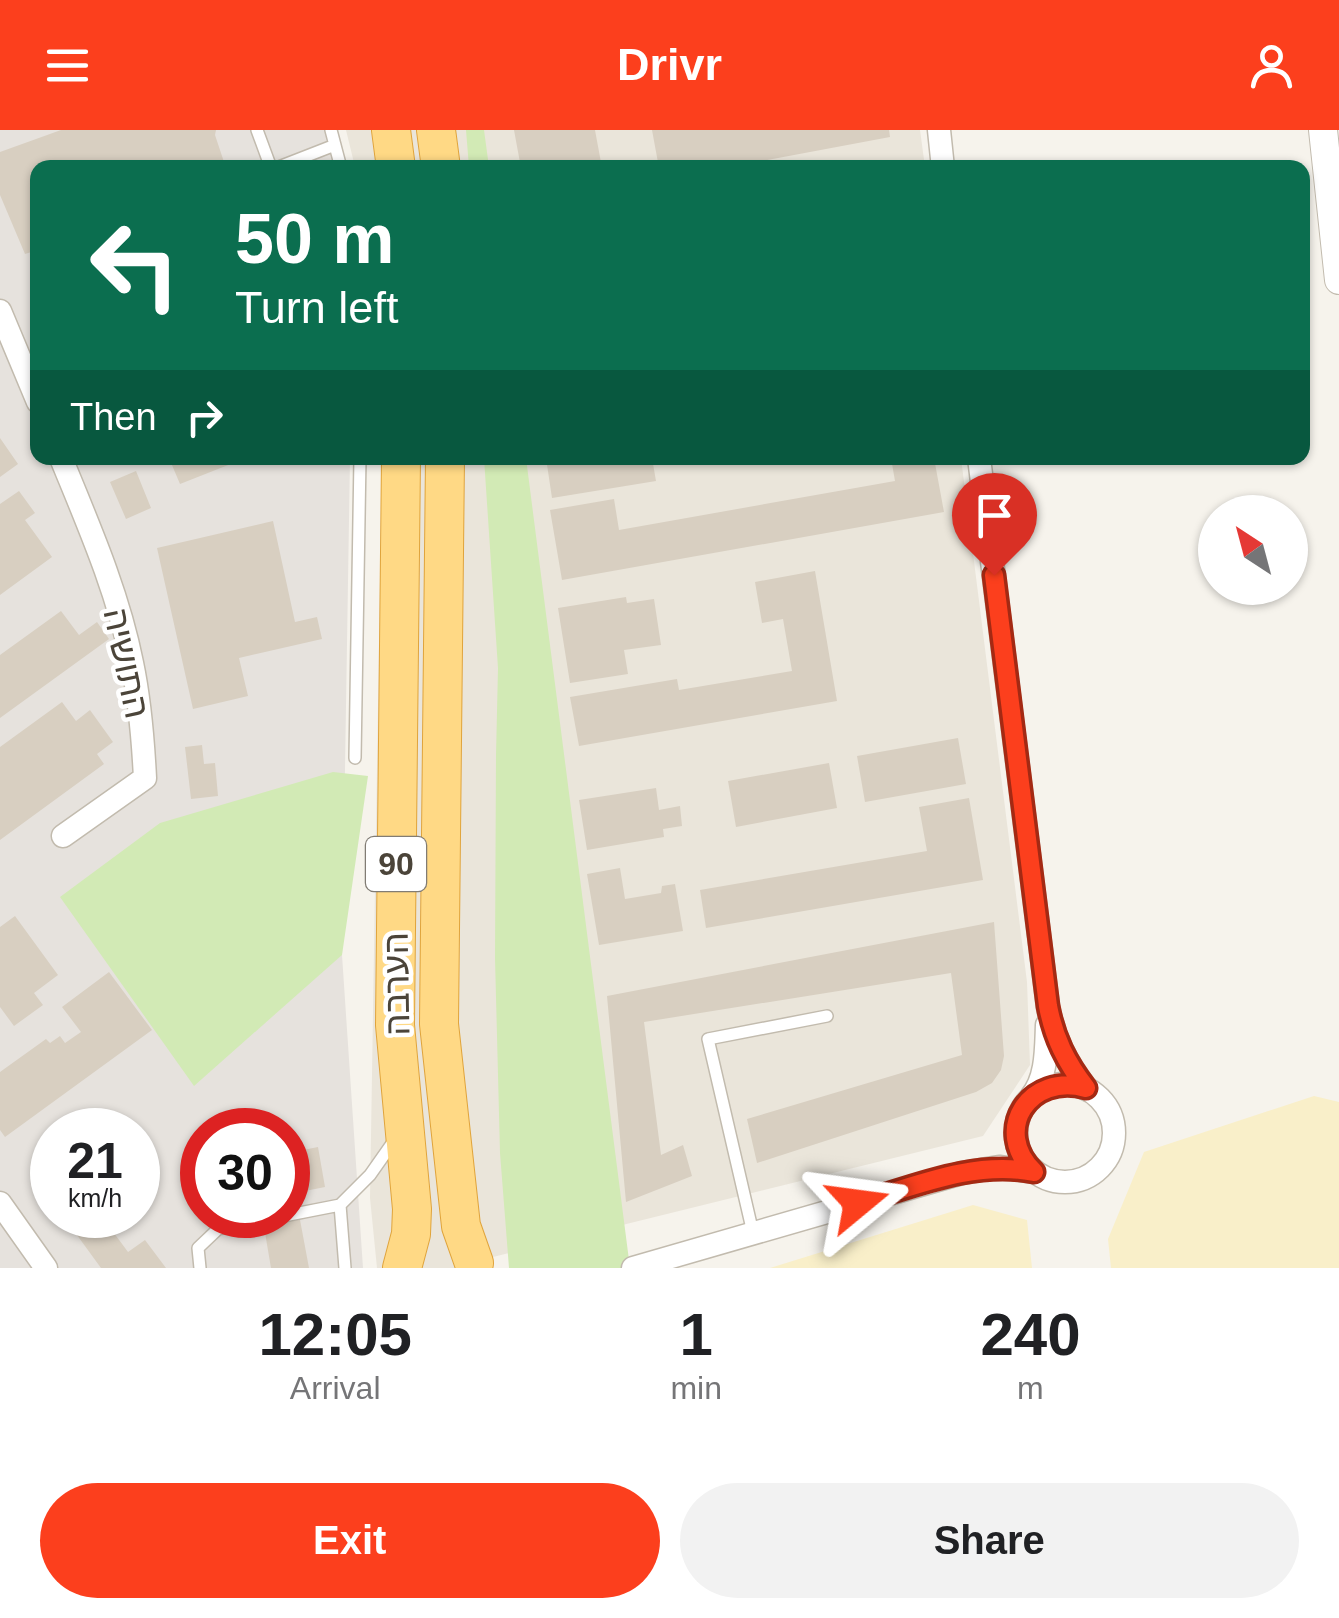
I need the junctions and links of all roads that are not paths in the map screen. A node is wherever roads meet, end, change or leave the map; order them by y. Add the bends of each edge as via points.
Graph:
1 (256, 130) edge
2 (331, 130) edge
3 (391, 130) edge
4 (436, 130) edge
5 (939, 130) edge
6 (1323, 130) edge
7 (335, 145) junction
8 (270, 160) edge
9 (295, 160) edge
10 (339, 160) edge
11 (395, 160) edge
12 (439, 160) edge
13 (942, 160) edge
14 (1339, 280) edge
15 (0, 311) edge
16 (30, 383) edge
17 (63, 465) edge
18 (360, 465) edge
19 (400, 465) edge
20 (445, 465) edge
21 (980, 465) edge
22 (355, 758) dead end
23 (63, 836) dead end
24 (1048, 1006) junction
25 (827, 1016) dead end
26 (1086, 1088) junction
27 (1031, 1098) junction
28 (404, 1126) junction
29 (1016, 1128) junction
30 (962, 1172) junction
31 (1034, 1172) junction
32 (0, 1202) edge
33 (340, 1205) junction
34 (754, 1233) junction
35 (478, 1265) edge
36 (46, 1268) edge
37 (200, 1268) edge
38 (345, 1268) edge
39 (403, 1268) edge
40 (632, 1268) edge

1 - 8 lane
2 - 7 lane
3 - 11 highway
4 - 12 highway
5 - 13 street
6 - 14 street
7 - 9 lane
7 - 10 lane
15 - 16 street
17 - 23 street, התושיה via 124,628 145,778
18 - 22 lane
19 - 28 highway, הערבה / 90 via 394,968
20 - 35 highway, הערבה / 90 via 439,1024 461,1226
21 - 24 street
24 - 26 street via 1064,1058
24 - 27 street via 1043,1072
25 - 34 lane via 708,1040
26 - 27 street via 1057,1084
26 - 31 street via 1112,1116 1114,1142 1106,1162 1077,1181 1052,1181
27 - 29 street
28 - 33 lane
28 - 39 highway, הערבה / 90 via 412,1209
29 - 30 street via 990,1158
29 - 31 street via 1018,1148
30 - 31 street
30 - 34 street
32 - 36 street
33 - 37 lane via 218,1229 198,1248
33 - 38 lane
34 - 40 street
35 - 39 highway via 446,1253 427,1254

